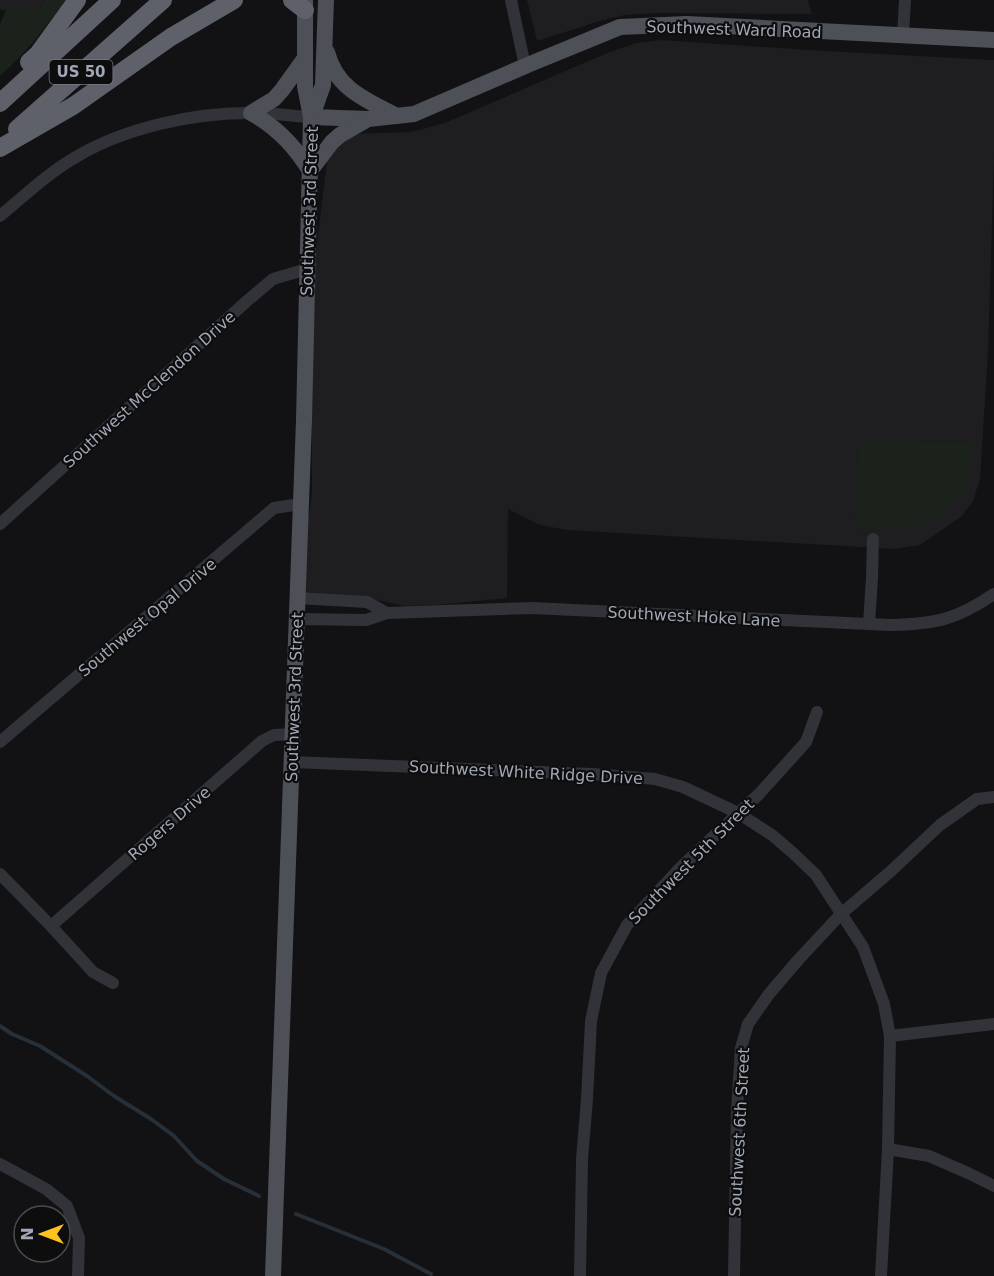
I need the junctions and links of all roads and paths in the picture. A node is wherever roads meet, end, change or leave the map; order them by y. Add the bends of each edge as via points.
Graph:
1 (77, 0) edge
2 (112, 0) edge
3 (163, 0) edge
4 (234, 0) edge
5 (326, 0) edge
6 (511, 0) edge
7 (904, 0) edge
8 (301, 3) edge
9 (903, 35) junction
10 (994, 40) edge
11 (326, 45) junction
12 (305, 58) junction
13 (525, 66) junction
14 (0, 96) edge
15 (0, 103) edge
16 (251, 113) junction
17 (397, 116) junction
18 (311, 117) junction
19 (368, 119) junction
20 (0, 146) edge
21 (310, 171) junction
22 (0, 216) edge
23 (307, 269) junction
24 (300, 504) junction
25 (0, 524) edge
26 (873, 539) dead end
27 (994, 594) edge
28 (297, 598) junction
29 (387, 613) junction
30 (296, 619) junction
31 (869, 624) junction
32 (817, 712) dead end
33 (293, 734) junction
34 (0, 742) edge
35 (292, 762) junction
36 (994, 796) edge
37 (738, 813) junction
38 (0, 874) edge
39 (841, 914) junction
40 (51, 926) junction
41 (113, 982) dead end
42 (994, 1024) edge
43 (890, 1036) junction
44 (888, 1149) junction
45 (0, 1164) edge
46 (994, 1186) edge
47 (78, 1276) edge
48 (273, 1276) edge
49 (580, 1276) edge
50 (734, 1276) edge
51 (881, 1276) edge

1 - 14 highway via 38,54 4,86
2 - 15 highway, US 50
3 - 20 highway, US 50
4 - 20 highway via 171,37 73,106
5 - 11 main road, Southwest 3rd Street
6 - 13 street
7 - 9 street
8 - 12 main road, Southwest 3rd Street
9 - 10 main road, Southwest Ward Road
9 - 13 main road, Southwest Ward Road via 687,24 632,26 620,27
11 - 17 main road via 330,63 342,82
11 - 18 main road, Southwest 3rd Street via 323,86
12 - 16 main road via 274,99
12 - 18 main road, Southwest 3rd Street
13 - 17 main road, Southwest Ward Road via 414,114
16 - 18 street
16 - 21 main road via 277,130
16 - 22 street via 203,115 117,137 76,157
17 - 19 main road, Southwest Ward Road
18 - 19 main road, Southwest Ward Road
18 - 21 main road, Southwest 3rd Street
19 - 21 main road via 332,142
21 - 23 main road, Southwest 3rd Street
23 - 24 main road, Southwest 3rd Street
23 - 25 street, Southwest McClendon Drive via 273,279
24 - 28 main road, Southwest 3rd Street
24 - 34 street, Southwest Opal Drive via 274,508
26 - 31 street
27 - 31 street, Southwest Hoke Lane via 962,614 935,622
28 - 29 street, Southwest Hoke Lane via 367,602
28 - 30 main road, Southwest 3rd Street
29 - 30 street, Southwest Hoke Lane via 366,620
29 - 31 street, Southwest Hoke Lane via 532,608
30 - 33 main road, Southwest 3rd Street
32 - 37 street, Southwest 5th Street via 806,742
33 - 35 main road, Southwest 3rd Street
33 - 40 street, Rogers Drive via 274,735 262,741
35 - 37 street, Southwest White Ridge Drive via 655,779 683,786
35 - 48 main road, Southwest 3rd Street
36 - 39 street, Southwest 6th Street via 977,799 940,825
37 - 39 street, Southwest White Ridge Drive via 772,835 816,875
37 - 49 street, Southwest 5th Street via 627,925 601,973 591,1021 582,1159
38 - 40 street
39 - 43 street, Southwest White Ridge Drive via 863,947 885,1004
39 - 50 street, Southwest 6th Street via 799,958 748,1023 741,1048 737,1110
40 - 41 street via 93,972
42 - 43 street
43 - 44 street, Southwest White Ridge Drive
44 - 46 street via 929,1156
44 - 51 street, Southwest White Ridge Drive
45 - 47 street via 46,1189 67,1206 79,1238

